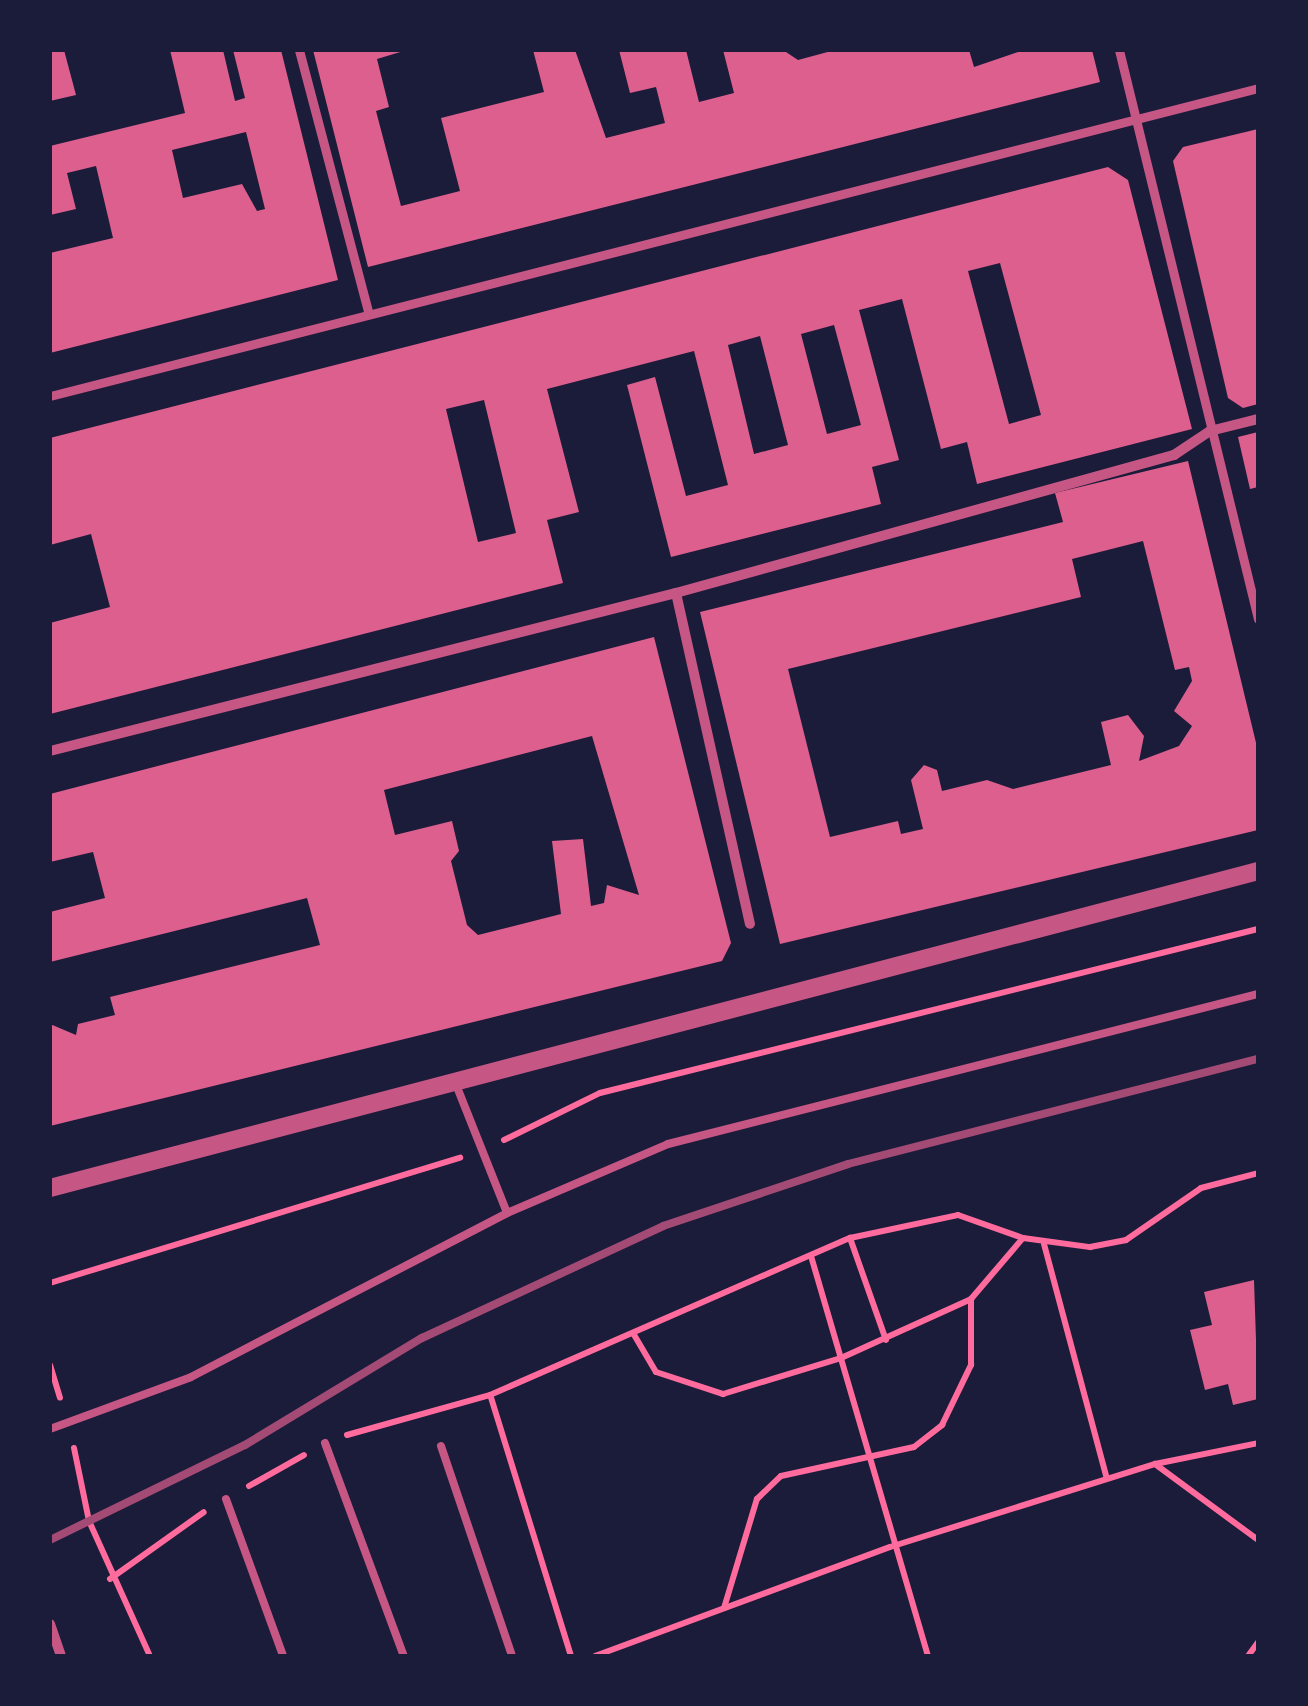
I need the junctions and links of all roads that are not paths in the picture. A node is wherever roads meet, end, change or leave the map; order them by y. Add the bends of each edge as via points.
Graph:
1 (299, 50) edge
2 (1119, 50) edge
3 (1258, 88) edge
4 (1134, 119) junction
5 (368, 312) junction
6 (50, 396) edge
7 (1258, 419) edge
8 (1210, 430) junction
9 (676, 593) junction
10 (1258, 619) edge
11 (50, 750) edge
12 (1258, 871) edge
13 (750, 924) dead end
14 (1258, 994) edge
15 (453, 1076) junction
16 (50, 1188) edge
17 (507, 1213) junction
18 (50, 1429) edge
19 (325, 1442) road end
20 (442, 1446) dead end
21 (226, 1499) road end
22 (50, 1624) edge
23 (62, 1656) edge
24 (283, 1656) edge
25 (404, 1656) edge
26 (512, 1656) edge

1 - 5 street
2 - 4 street
3 - 4 street
4 - 5 street
4 - 8 street
5 - 6 street
7 - 8 street
8 - 9 street via 1174,456
8 - 10 street
9 - 11 street
9 - 13 street
12 - 15 street
14 - 17 lane via 705,1132
15 - 16 street
15 - 17 lane
17 - 18 lane via 191,1377
19 - 25 lane
20 - 26 lane
21 - 24 lane
22 - 23 street

